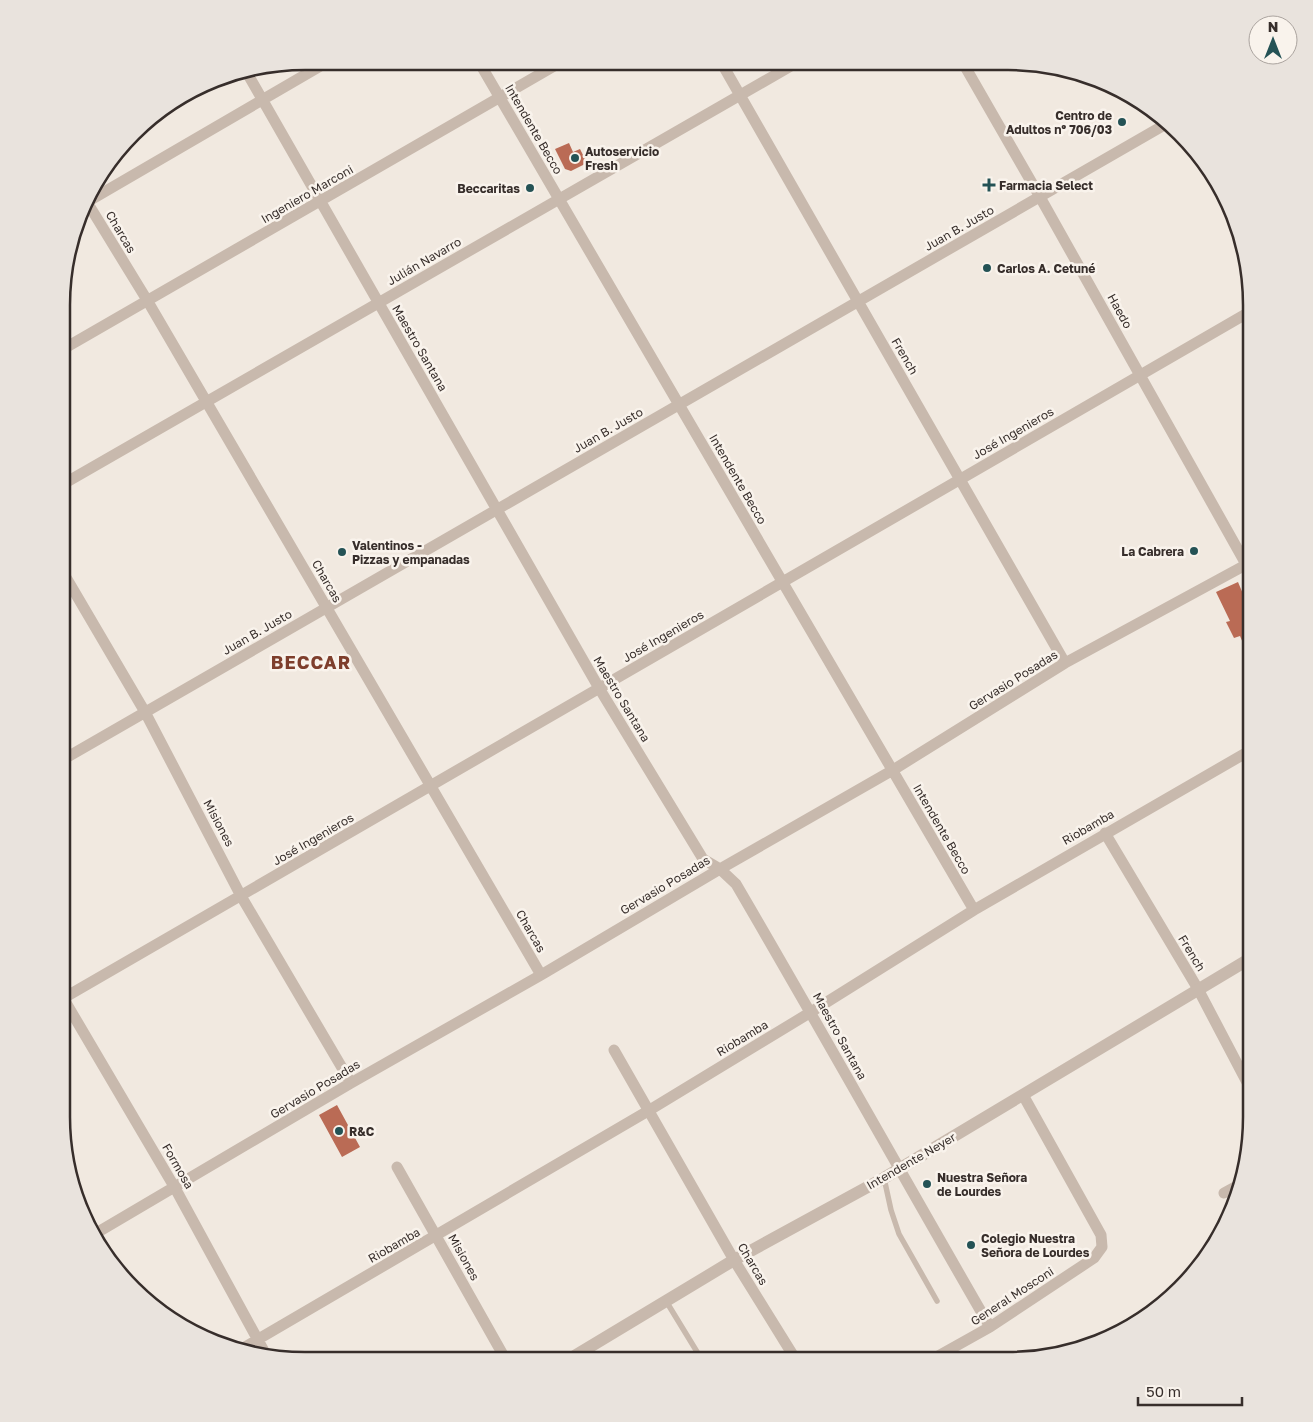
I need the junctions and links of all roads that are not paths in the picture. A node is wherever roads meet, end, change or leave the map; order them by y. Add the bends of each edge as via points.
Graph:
1 (314, 70) edge
2 (484, 70) edge
3 (547, 70) edge
4 (725, 70) edge
5 (784, 70) edge
6 (967, 70) edge
7 (249, 77) edge
8 (740, 96) junction
9 (500, 98) junction
10 (263, 100) junction
11 (1161, 127) edge
12 (96, 197) edge
13 (1040, 197) junction
14 (559, 199) junction
15 (321, 202) junction
16 (91, 208) edge
17 (147, 300) junction
18 (858, 302) junction
19 (378, 303) junction
20 (1243, 316) edge
21 (70, 346) edge
22 (1140, 375) junction
23 (206, 402) junction
24 (679, 405) junction
25 (960, 479) junction
26 (70, 480) edge
27 (497, 510) junction
28 (1243, 554) edge
29 (1243, 570) edge
30 (783, 582) junction
31 (70, 584) edge
32 (327, 608) junction
33 (1066, 663) junction
34 (599, 688) junction
35 (146, 712) junction
36 (1243, 755) edge
37 (70, 756) edge
38 (892, 770) junction
39 (430, 786) junction
40 (1105, 833) junction
41 (720, 868) junction
42 (241, 896) junction
43 (974, 910) junction
44 (1243, 963) edge
45 (541, 975) junction
46 (1198, 989) junction
47 (70, 994) edge
48 (70, 1010) edge
49 (811, 1012) junction
50 (614, 1050) dead end
51 (1243, 1075) edge
52 (351, 1083) junction
53 (1023, 1095) junction
54 (648, 1111) junction
55 (397, 1167) dead end
56 (898, 1169) junction
57 (884, 1178) junction
58 (175, 1188) junction
59 (1232, 1189) edge
60 (1224, 1193) dead end
61 (99, 1232) edge
62 (437, 1236) junction
63 (734, 1260) junction
64 (666, 1301) junction
65 (938, 1301) dead end
66 (990, 1327) junction
67 (258, 1340) junction
68 (249, 1345) edge
69 (262, 1348) edge
70 (502, 1352) edge
71 (581, 1352) edge
72 (697, 1352) edge
73 (791, 1352) edge
74 (945, 1352) edge

1 - 10 street
2 - 9 street, Intendente Becco
3 - 9 street, Ingeniero Marconi
4 - 8 street, French
5 - 8 street, Julián Navarro
6 - 13 street, Haedo
7 - 10 street, Maestro Santana
8 - 14 street, Julián Navarro
8 - 18 street, French
9 - 14 street, Intendente Becco
9 - 15 street, Ingeniero Marconi
10 - 12 street
10 - 15 street, Maestro Santana
11 - 13 street, Juan B. Justo
13 - 18 street, Juan B. Justo
13 - 22 street, Haedo
14 - 19 street, Julián Navarro
14 - 24 street, Intendente Becco
15 - 17 street, Ingeniero Marconi
15 - 19 street, Maestro Santana
16 - 17 street, Charcas
17 - 21 street, Ingeniero Marconi
17 - 23 street, Charcas
18 - 24 street, Juan B. Justo
18 - 25 street, French
19 - 23 street, Julián Navarro
19 - 27 street, Maestro Santana
20 - 22 street, José Ingenieros
22 - 25 street, José Ingenieros
22 - 28 street, Haedo
23 - 26 street, Julián Navarro
23 - 32 street, Charcas
24 - 27 street, Juan B. Justo
24 - 30 street, Intendente Becco
25 - 30 street, José Ingenieros
25 - 33 street, French
27 - 32 street, Juan B. Justo
27 - 34 street, Maestro Santana
29 - 33 street, Gervasio Posadas
30 - 34 street, José Ingenieros
30 - 38 street, Intendente Becco
31 - 35 street, Misiones
32 - 35 street, Juan B. Justo
32 - 39 street, Charcas
33 - 38 street, Gervasio Posadas
34 - 39 street, José Ingenieros
34 - 41 street, Maestro Santana via 703,859
35 - 37 street, Juan B. Justo
35 - 42 street, Misiones
36 - 40 street, Riobamba
38 - 41 street, Gervasio Posadas
38 - 43 street, Intendente Becco
39 - 42 street, José Ingenieros
39 - 45 street, Charcas
40 - 43 street, Riobamba
40 - 46 street, French
41 - 45 street, Gervasio Posadas
41 - 49 street, Maestro Santana via 736,884
42 - 47 street, José Ingenieros
42 - 52 street, Misiones
43 - 49 street, Riobamba
44 - 46 street, Intendente Neyer
45 - 52 street, Gervasio Posadas
46 - 51 street, French
46 - 53 street, Intendente Neyer
48 - 58 street, Formosa
49 - 54 street, Riobamba
49 - 56 street, Maestro Santana
50 - 54 street, Charcas
52 - 58 street, Gervasio Posadas
53 - 56 street, Intendente Neyer
53 - 66 street, General Mosconi via 1102,1234 1102,1247 1094,1258
54 - 62 street, Riobamba
54 - 63 street, Charcas
55 - 62 street, Misiones
56 - 57 street, Intendente Neyer
56 - 66 street, Maestro Santana
57 - 63 street, Intendente Neyer
57 - 65 lane via 899,1234
58 - 61 street, Gervasio Posadas
58 - 67 street, Formosa
59 - 60 street
62 - 67 street, Riobamba
62 - 70 street, Misiones
63 - 64 street, Intendente Neyer
63 - 73 street, Charcas
64 - 71 street, Intendente Neyer
64 - 72 lane
66 - 74 street, General Mosconi
67 - 68 street, Riobamba
67 - 69 street, Formosa

